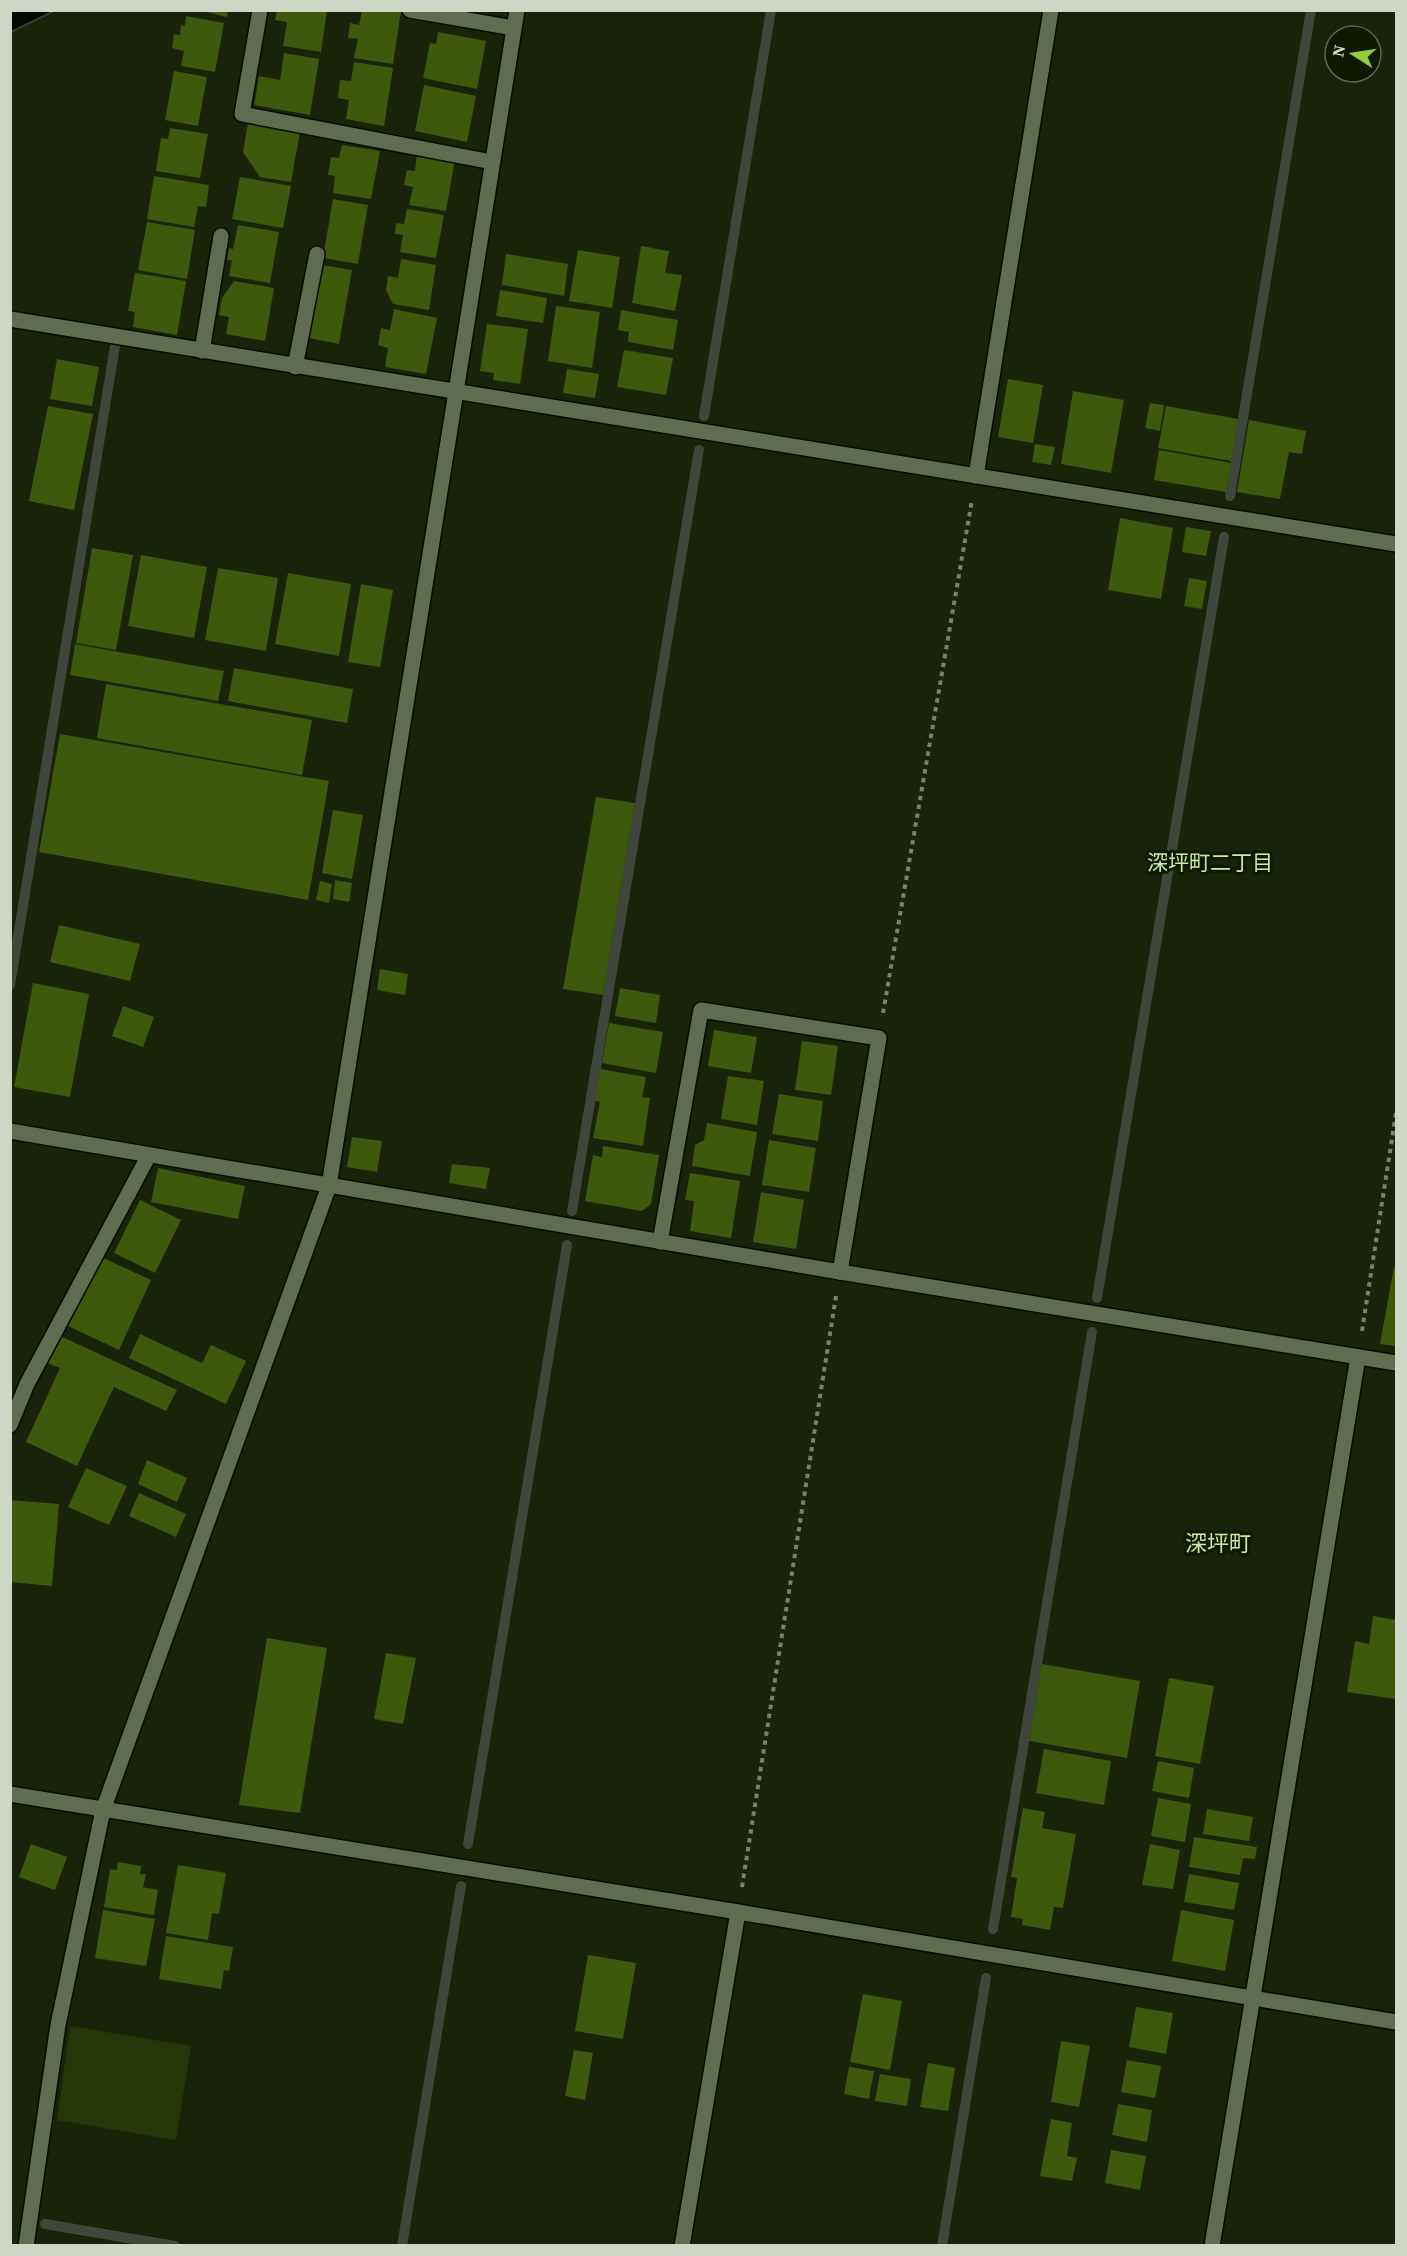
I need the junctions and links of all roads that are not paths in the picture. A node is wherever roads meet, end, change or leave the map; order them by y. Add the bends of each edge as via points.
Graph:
1 (260, 10) edge
2 (410, 10) edge
3 (517, 10) edge
4 (1051, 10) edge
5 (514, 28) junction
6 (492, 162) junction
7 (221, 236) dead end
8 (316, 254) dead end
9 (10, 319) edge
10 (202, 351) junction
11 (295, 367) junction
12 (455, 391) junction
13 (976, 476) junction
14 (1396, 544) edge
15 (10, 1131) edge
16 (149, 1155) junction
17 (329, 1186) junction
18 (660, 1242) junction
19 (840, 1272) junction
20 (1358, 1357) junction
21 (1396, 1363) edge
22 (10, 1425) edge
23 (10, 1794) edge
24 (103, 1810) junction
25 (738, 1912) junction
26 (1252, 1999) junction
27 (1396, 2022) edge
28 (26, 2246) edge
29 (682, 2246) edge
30 (1212, 2246) edge

1 - 6 street via 242,114
2 - 5 street
3 - 5 street
4 - 13 street
5 - 6 street
6 - 12 street
7 - 10 street
8 - 11 street
9 - 10 street
10 - 11 street
11 - 12 street
12 - 13 street
12 - 17 street
13 - 14 street
15 - 16 street
16 - 17 street
16 - 22 street via 27,1384
17 - 18 street
17 - 24 street
18 - 19 street
18 - 19 street via 701,1010 879,1038
19 - 20 street
20 - 21 street
20 - 26 street
23 - 24 street
24 - 25 street
24 - 28 street via 58,2025
25 - 26 street
25 - 29 street
26 - 27 street
26 - 30 street

